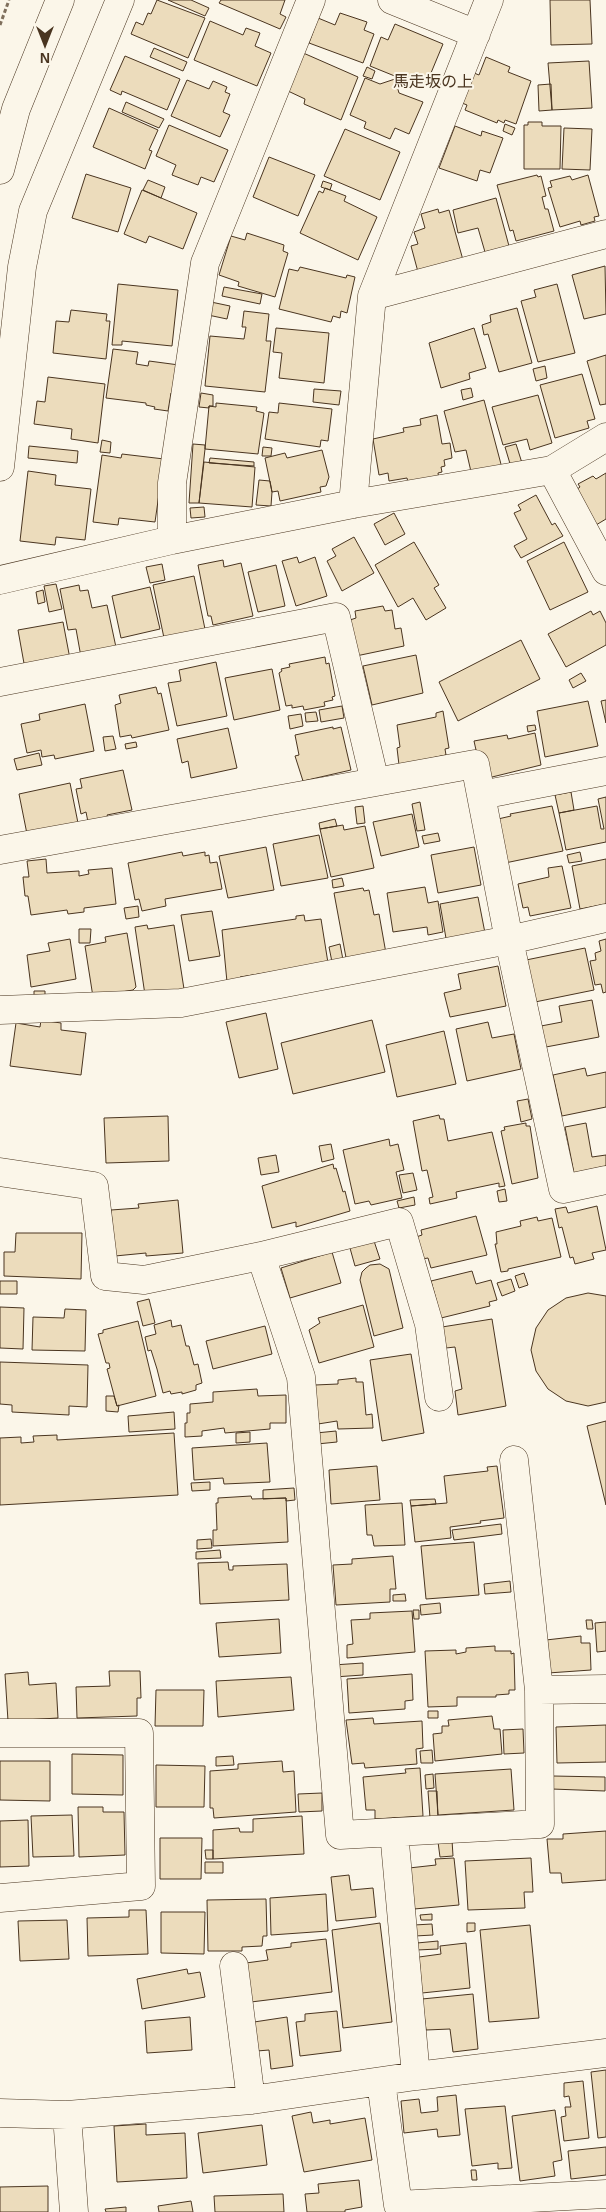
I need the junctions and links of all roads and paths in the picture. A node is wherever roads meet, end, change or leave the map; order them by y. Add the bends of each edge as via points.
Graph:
1 (9, 0) edge
2 (60, 0) edge
3 (120, 0) edge
4 (311, 0) edge
5 (392, 0) edge
6 (489, 0) edge
7 (0, 24) edge
8 (476, 34) junction
9 (0, 170) edge
10 (606, 234) edge
11 (372, 296) junction
12 (7, 324) edge
13 (606, 437) edge
14 (0, 466) edge
15 (552, 470) junction
16 (353, 504) junction
17 (172, 540) junction
18 (606, 571) edge
19 (0, 580) edge
20 (0, 682) edge
21 (606, 771) edge
22 (375, 782) junction
23 (481, 795) junction
24 (0, 850) edge
25 (606, 918) edge
26 (509, 940) junction
27 (0, 1010) edge
28 (0, 1172) edge
29 (606, 1180) edge
30 (261, 1256) junction
31 (439, 1397) dead end
32 (514, 1460) dead end
33 (606, 1689) edge
34 (539, 1690) junction
35 (0, 1733) edge
36 (394, 1832) junction
37 (0, 1898) edge
38 (234, 1966) dead end
39 (606, 2053) edge
40 (416, 2076) junction
41 (381, 2082) junction
42 (251, 2100) junction
43 (0, 2113) edge
44 (67, 2115) junction
45 (606, 2194) edge
46 (423, 2209) edge
47 (74, 2212) edge

1 - 7 path
2 - 9 street via 16,109
3 - 12 street via 33,211
4 - 17 street via 205,263 172,483
5 - 8 street
6 - 8 street
8 - 11 street
10 - 11 street
11 - 16 street
12 - 14 street
13 - 15 street
15 - 16 street
15 - 18 street
16 - 17 street
17 - 19 street
20 - 22 street via 336,617
21 - 23 street
22 - 23 street via 475,764
22 - 24 street
23 - 26 street
25 - 26 street
26 - 27 street via 181,1003
26 - 29 street via 563,1189
28 - 30 street via 94,1186 105,1276 144,1280
30 - 31 street via 399,1222 429,1324
30 - 36 street via 301,1377 340,1835
32 - 34 street
33 - 34 street
34 - 36 street via 540,1824
35 - 37 street via 139,1733 141,1886
36 - 40 street
38 - 42 street
39 - 40 street
40 - 41 street
41 - 42 street
41 - 46 street via 398,2205
42 - 44 street
43 - 44 street
44 - 47 street
45 - 46 street

